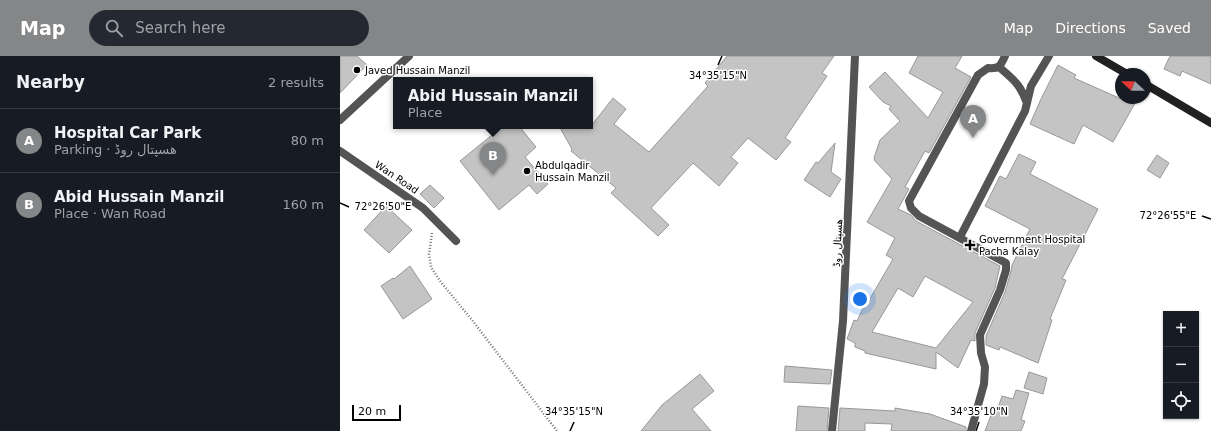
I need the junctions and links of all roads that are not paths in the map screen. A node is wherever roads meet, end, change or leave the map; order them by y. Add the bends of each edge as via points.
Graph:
1 (409, 56) edge
2 (856, 56) edge
3 (1005, 56) edge
4 (1049, 56) edge
5 (1096, 56) edge
6 (999, 67) junction
7 (1117, 68) edge
8 (1151, 88) edge
9 (1027, 104) junction
10 (340, 120) edge
11 (1211, 123) edge
12 (340, 151) edge
13 (960, 237) junction
14 (456, 241) dead end
15 (832, 431) edge
16 (972, 431) edge

1 - 10 street
2 - 15 street, ھسپتال روڈ via 843,321
3 - 6 street
4 - 9 street via 1032,86
5 - 7 main road
6 - 9 street via 1014,79
6 - 13 street via 988,68 978,75 909,201 911,208 919,216
8 - 11 main road
9 - 13 street
12 - 14 street, Wan Road via 423,208
13 - 16 street via 1006,263 1006,270 980,335 985,367 984,384

